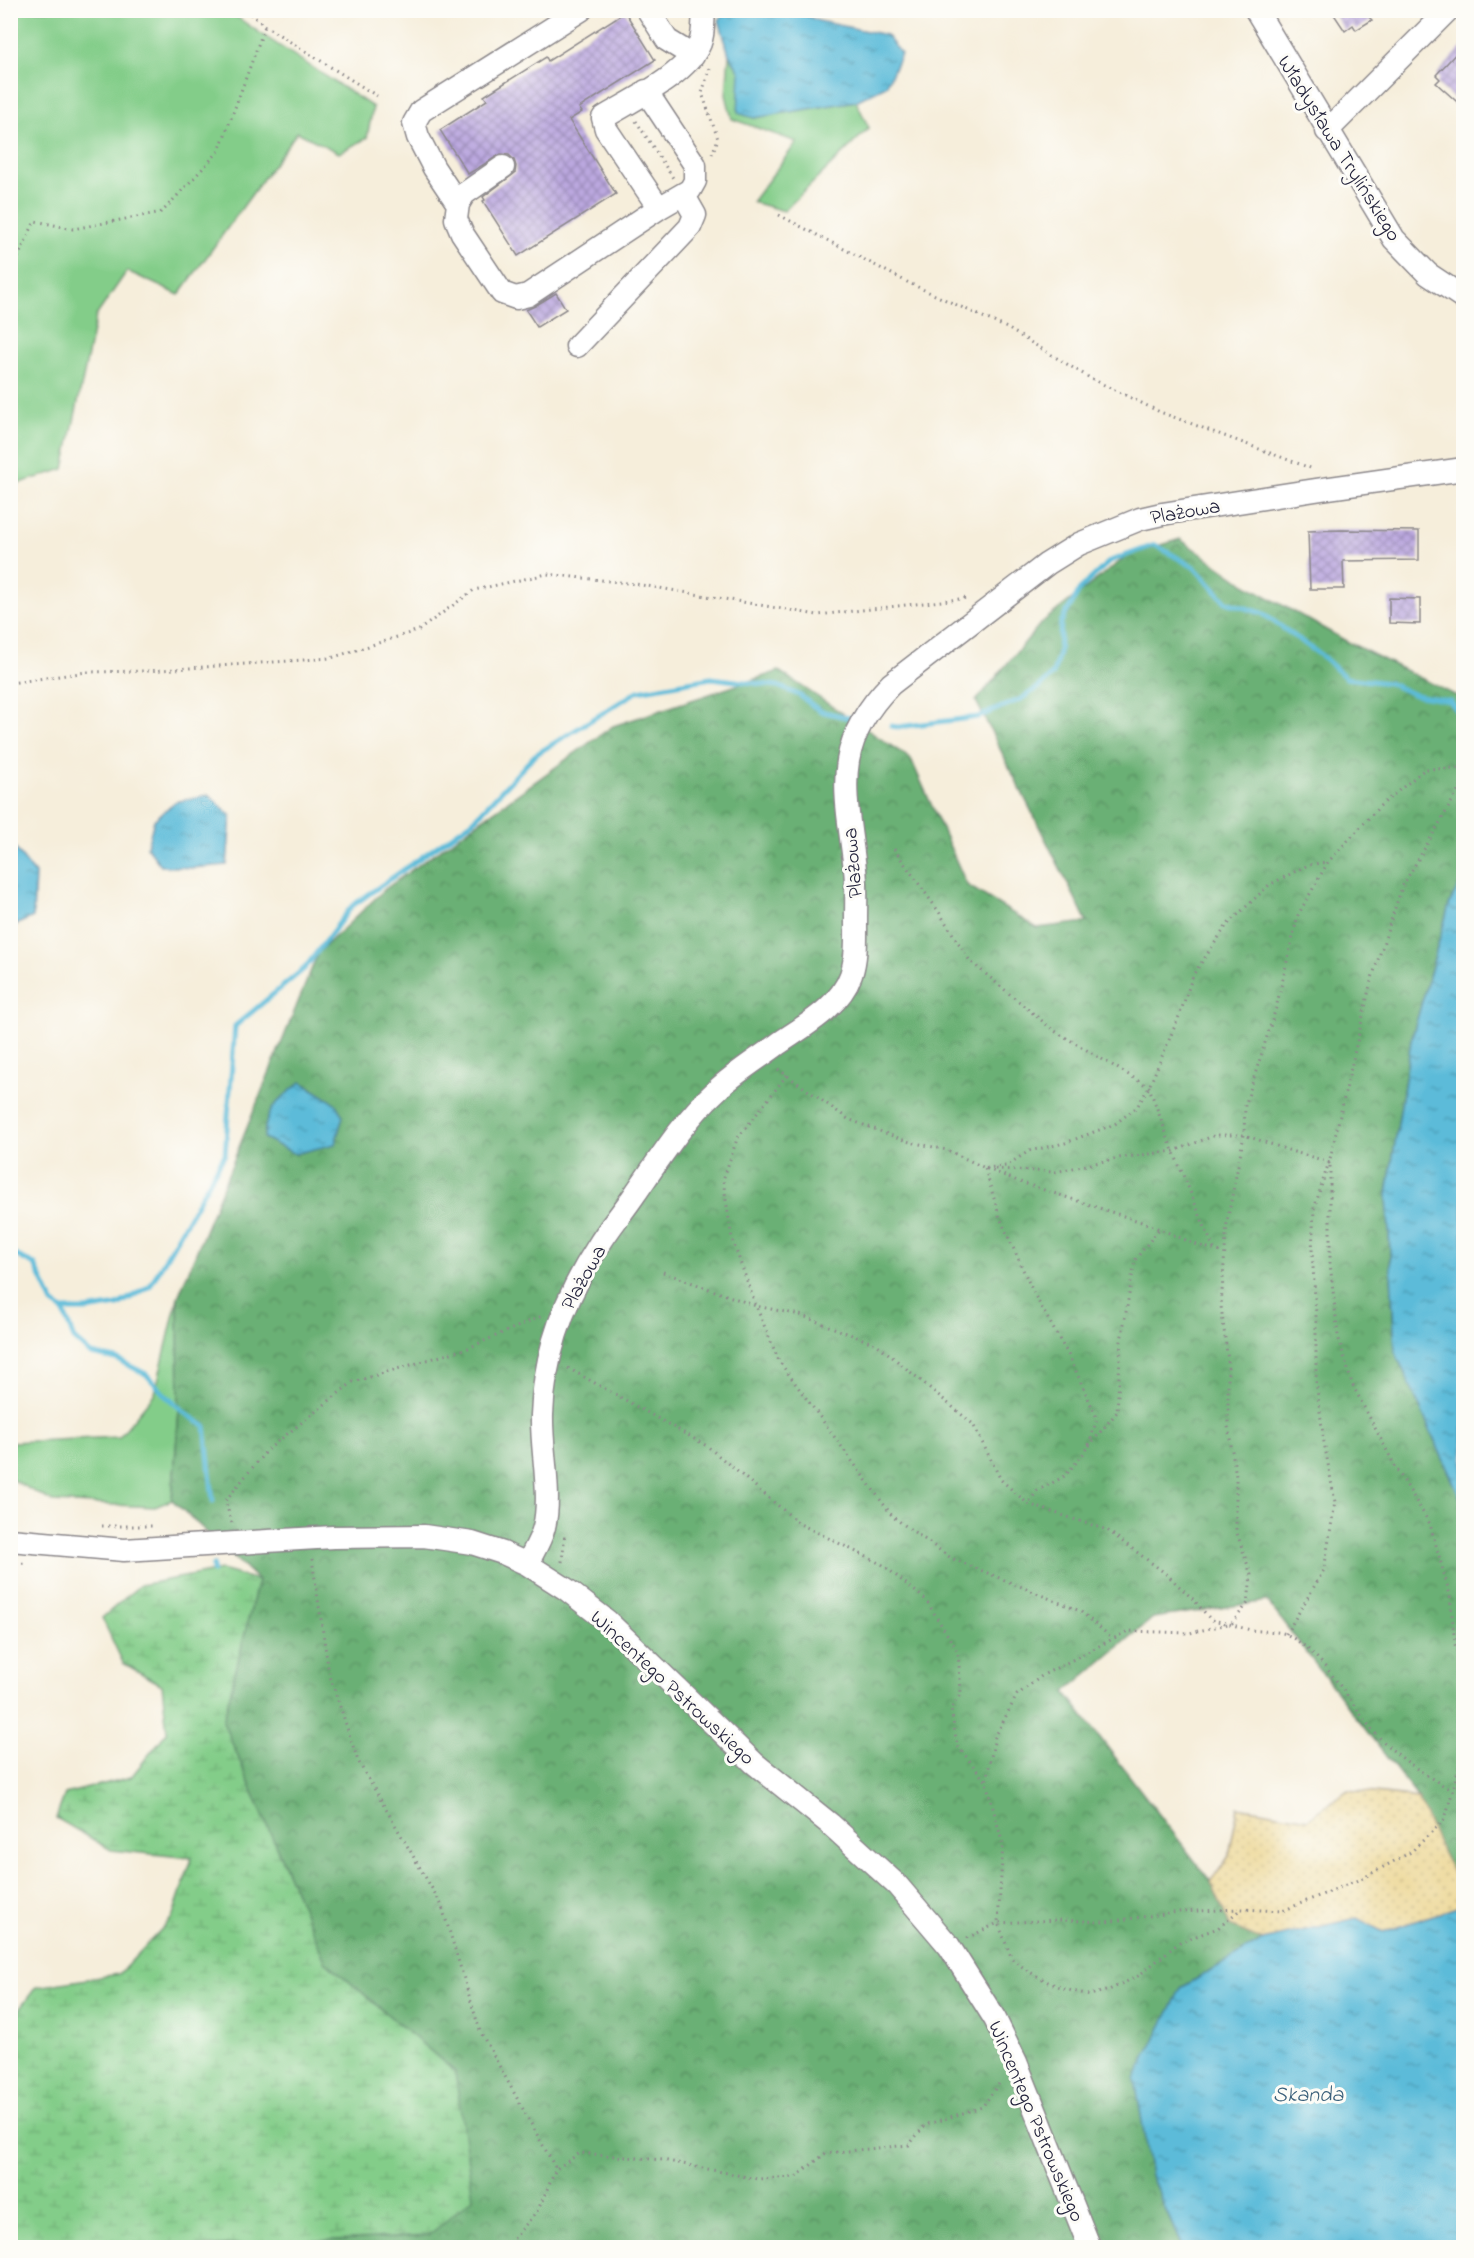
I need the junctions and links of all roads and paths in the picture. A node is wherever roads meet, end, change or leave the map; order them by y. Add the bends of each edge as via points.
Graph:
1 (246, 10) edge
2 (581, 10) edge
3 (648, 10) edge
4 (704, 10) edge
5 (1256, 10) edge
6 (1448, 10) edge
7 (265, 26) junction
8 (702, 61) junction
9 (646, 91) junction
10 (377, 96) dead end
11 (626, 104) junction
12 (1327, 131) junction
13 (695, 165) junction
14 (504, 167) dead end
15 (678, 187) junction
16 (655, 201) junction
17 (458, 204) junction
18 (779, 215) dead end
19 (10, 274) edge
20 (1464, 298) edge
21 (577, 346) dead end
22 (1464, 469) edge
23 (1321, 471) dead end
24 (974, 597) dead end
25 (10, 683) edge
26 (1464, 768) edge
27 (1464, 781) edge
28 (894, 849) dead end
29 (1328, 862) junction
30 (764, 1054) junction
31 (787, 1075) junction
32 (1149, 1087) junction
33 (1244, 1135) junction
34 (1174, 1151) junction
35 (1329, 1162) junction
36 (985, 1168) junction
37 (1159, 1229) junction
38 (1215, 1249) junction
39 (1224, 1253) junction
40 (663, 1272) dead end
41 (756, 1306) junction
42 (563, 1310) junction
43 (568, 1368) dead end
44 (1088, 1448) junction
45 (1028, 1504) junction
46 (92, 1526) dead end
47 (160, 1526) dead end
48 (234, 1528) dead end
49 (566, 1530) dead end
50 (309, 1538) junction
51 (10, 1540) edge
52 (527, 1564) junction
53 (563, 1564) dead end
54 (1232, 1623) junction
55 (1286, 1634) junction
56 (1113, 1639) junction
57 (1464, 1676) edge
58 (1464, 1748) edge
59 (986, 1782) junction
60 (1453, 1791) junction
61 (1241, 1909) junction
62 (998, 1923) junction
63 (949, 1946) junction
64 (1016, 2062) junction
65 (556, 2169) junction
66 (506, 2247) edge
67 (1090, 2247) edge

1 - 7 path
2 - 17 street via 421,111 414,123 418,137
3 - 8 street via 667,40
4 - 8 street
5 - 12 street, Władysława Trylińskiego
6 - 12 street
7 - 10 path
7 - 19 path via 219,151 162,212 73,229 35,221
8 - 9 street
8 - 13 path via 702,93 718,139 709,158
9 - 11 street
9 - 13 street
11 - 15 path
11 - 16 street via 603,118 606,129
12 - 20 street, Władysława Trylińskiego via 1394,239 1428,274
13 - 15 path
13 - 15 street via 696,181 690,190
14 - 17 street via 464,194
15 - 16 street
15 - 16 path
15 - 21 street via 696,215 690,227
16 - 17 street via 528,296 516,298 502,293 462,233 456,219
18 - 23 path via 909,283 1007,328 1090,378 1160,412
22 - 30 street, Plażowa via 1140,519 1079,544 1047,564 891,684 872,702 860,723 847,766 844,791 856,903 856,951 851,976 824,1011
24 - 25 path via 818,615 636,584 547,574 474,590 419,630 331,658 87,672
26 - 29 path via 1425,769 1380,806
27 - 35 path via 1402,887 1371,981
28 - 32 path via 970,961 1053,1030
29 - 32 path via 1308,865 1269,885 1227,926 1193,975
29 - 33 path via 1298,915 1276,1008 1245,1106
30 - 31 path
30 - 42 street, Plażowa via 717,1090 671,1143 598,1245
31 - 36 path via 848,1119 906,1141 947,1150
31 - 41 path via 737,1140 723,1180 732,1239
32 - 34 path
32 - 36 path via 1137,1107 1115,1125 1029,1151 1006,1166
33 - 34 path via 1216,1135
33 - 35 path
33 - 39 path
34 - 36 path via 1055,1172
34 - 38 path
35 - 55 path via 1314,1209 1312,1251 1316,1382 1335,1502 1324,1570
35 - 57 path via 1330,1263 1338,1336 1352,1384 1430,1524 1450,1596 1455,1644
36 - 37 path
36 - 44 path via 1005,1229 1034,1294 1070,1358 1097,1418
37 - 38 path
37 - 44 path via 1135,1260 1121,1341 1117,1412
38 - 39 path
39 - 54 path via 1221,1306 1228,1361 1228,1426 1236,1476 1236,1530 1251,1575 1248,1603
40 - 41 path
41 - 45 path via 800,1315 878,1345 973,1424 1001,1480
41 - 56 path via 779,1361 893,1517 951,1557 1080,1611
42 - 48 path via 468,1348 353,1382 267,1450 225,1502
42 - 52 street, Plażowa via 548,1360 542,1414 548,1505 544,1527
43 - 59 path via 707,1446 800,1524 883,1565 926,1600 958,1652 961,1693 951,1709 957,1745
44 - 45 path via 1065,1476 1037,1491
45 - 54 path via 1107,1530 1165,1574 1211,1620
46 - 47 path
49 - 53 path
50 - 51 street, Wincentego Pstrowskiego via 133,1550
50 - 52 street, Wincentego Pstrowskiego via 424,1536 472,1544
50 - 65 path via 329,1673 358,1761 441,1904 480,2031
52 - 63 street, Wincentego Pstrowskiego via 607,1621 754,1763 897,1885
54 - 55 path
54 - 56 path via 1190,1633 1128,1631
55 - 60 path via 1339,1682 1370,1728 1397,1754
56 - 59 path via 1043,1674 1017,1695 995,1737
58 - 60 path
59 - 62 path via 1003,1845
60 - 61 path via 1445,1819 1411,1852 1363,1878 1282,1911
61 - 62 path via 1104,1922
61 - 62 path via 1218,1928 1180,1942 1138,1976 1090,1995 1058,1986 1012,1959
62 - 63 path
63 - 64 street, Wincentego Pstrowskiego via 995,2019
64 - 65 path via 982,2107 925,2125 909,2145 826,2154 796,2177 757,2179 663,2160 580,2154
64 - 67 street, Wincentego Pstrowskiego
65 - 66 path via 538,2210

